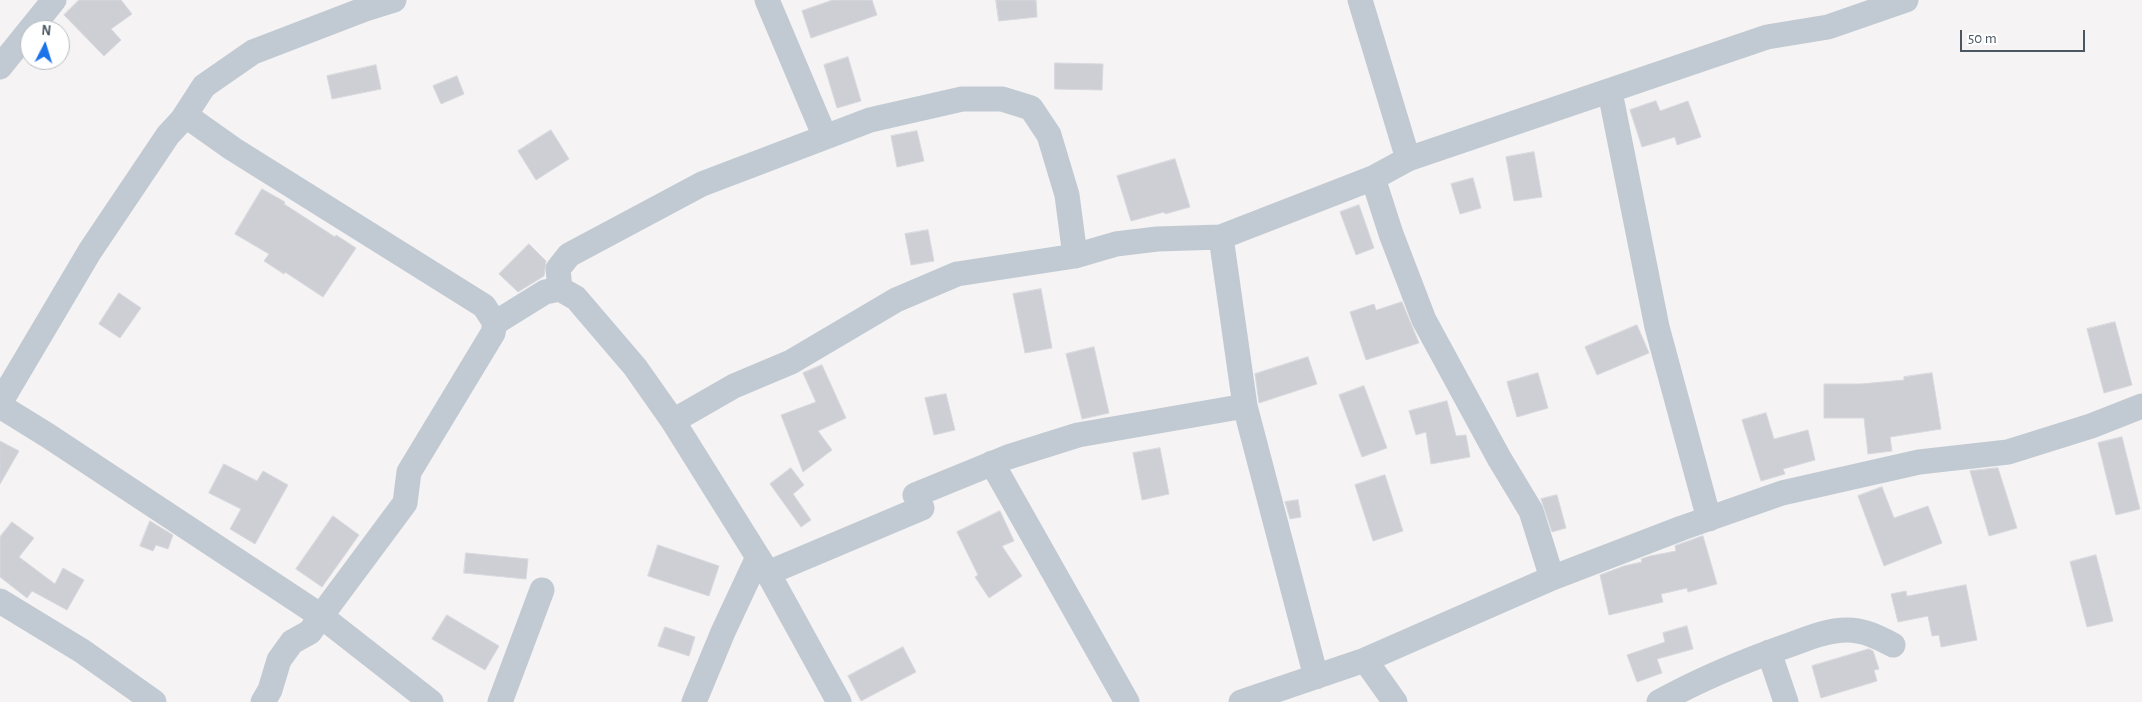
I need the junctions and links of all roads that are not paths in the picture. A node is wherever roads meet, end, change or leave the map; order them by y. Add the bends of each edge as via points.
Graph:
1 (54, 0) edge
2 (394, 0) edge
3 (767, 0) edge
4 (1360, 0) edge
5 (1906, 0) edge
6 (338, 9) edge
7 (0, 67) edge
8 (1610, 92) junction
9 (182, 120) junction
10 (825, 137) junction
11 (1408, 159) junction
12 (1373, 178) junction
13 (1221, 238) junction
14 (1075, 256) junction
15 (560, 289) junction
16 (495, 322) junction
17 (0, 402) edge
18 (0, 406) edge
19 (1246, 406) junction
20 (2142, 406) edge
21 (673, 422) junction
22 (992, 463) junction
23 (1709, 519) junction
24 (763, 565) junction
25 (1552, 578) junction
26 (542, 590) dead end
27 (0, 601) edge
28 (321, 616) junction
29 (1893, 645) dead end
30 (1769, 652) junction
31 (1365, 660) junction
32 (1316, 677) junction
33 (154, 702) edge
34 (263, 702) edge
35 (431, 702) edge
36 (500, 702) edge
37 (694, 702) edge
38 (839, 702) edge
39 (1127, 702) edge
40 (1241, 702) edge
41 (1395, 702) edge
42 (1659, 702) edge
43 (1786, 702) edge

1 - 7 street
2 - 6 street
3 - 10 street
4 - 11 street
5 - 8 street via 1828,27 1767,37
6 - 9 street via 253,52 204,86
8 - 11 street
8 - 23 street via 1657,327
9 - 16 street via 192,120 484,306
9 - 17 street via 168,135 90,251
10 - 14 street via 870,120 962,99 1002,99 1031,108 1049,135 1067,195
10 - 15 street via 702,184 569,255 558,269
11 - 12 street
12 - 13 street
12 - 25 street via 1424,320 1531,511
13 - 14 street via 1116,244
13 - 19 street
14 - 21 street via 957,274 896,300 791,362 734,386
15 - 16 street via 545,292
15 - 21 street via 576,298 635,367
16 - 28 street via 493,333 408,472 405,503
18 - 28 street
19 - 22 street via 1078,435
19 - 32 street
20 - 23 street via 2008,452 1919,462 1782,493
21 - 24 street
22 - 24 street via 918,501
22 - 39 street
23 - 25 street
24 - 37 street via 722,632
24 - 38 street
25 - 31 street
26 - 36 street
27 - 33 street via 82,651
28 - 34 street via 310,632 292,642 279,660
28 - 35 street
29 - 30 street via 1872,634 1846,630 1820,634
30 - 42 street
30 - 43 street
31 - 32 street
31 - 41 street
32 - 40 street

